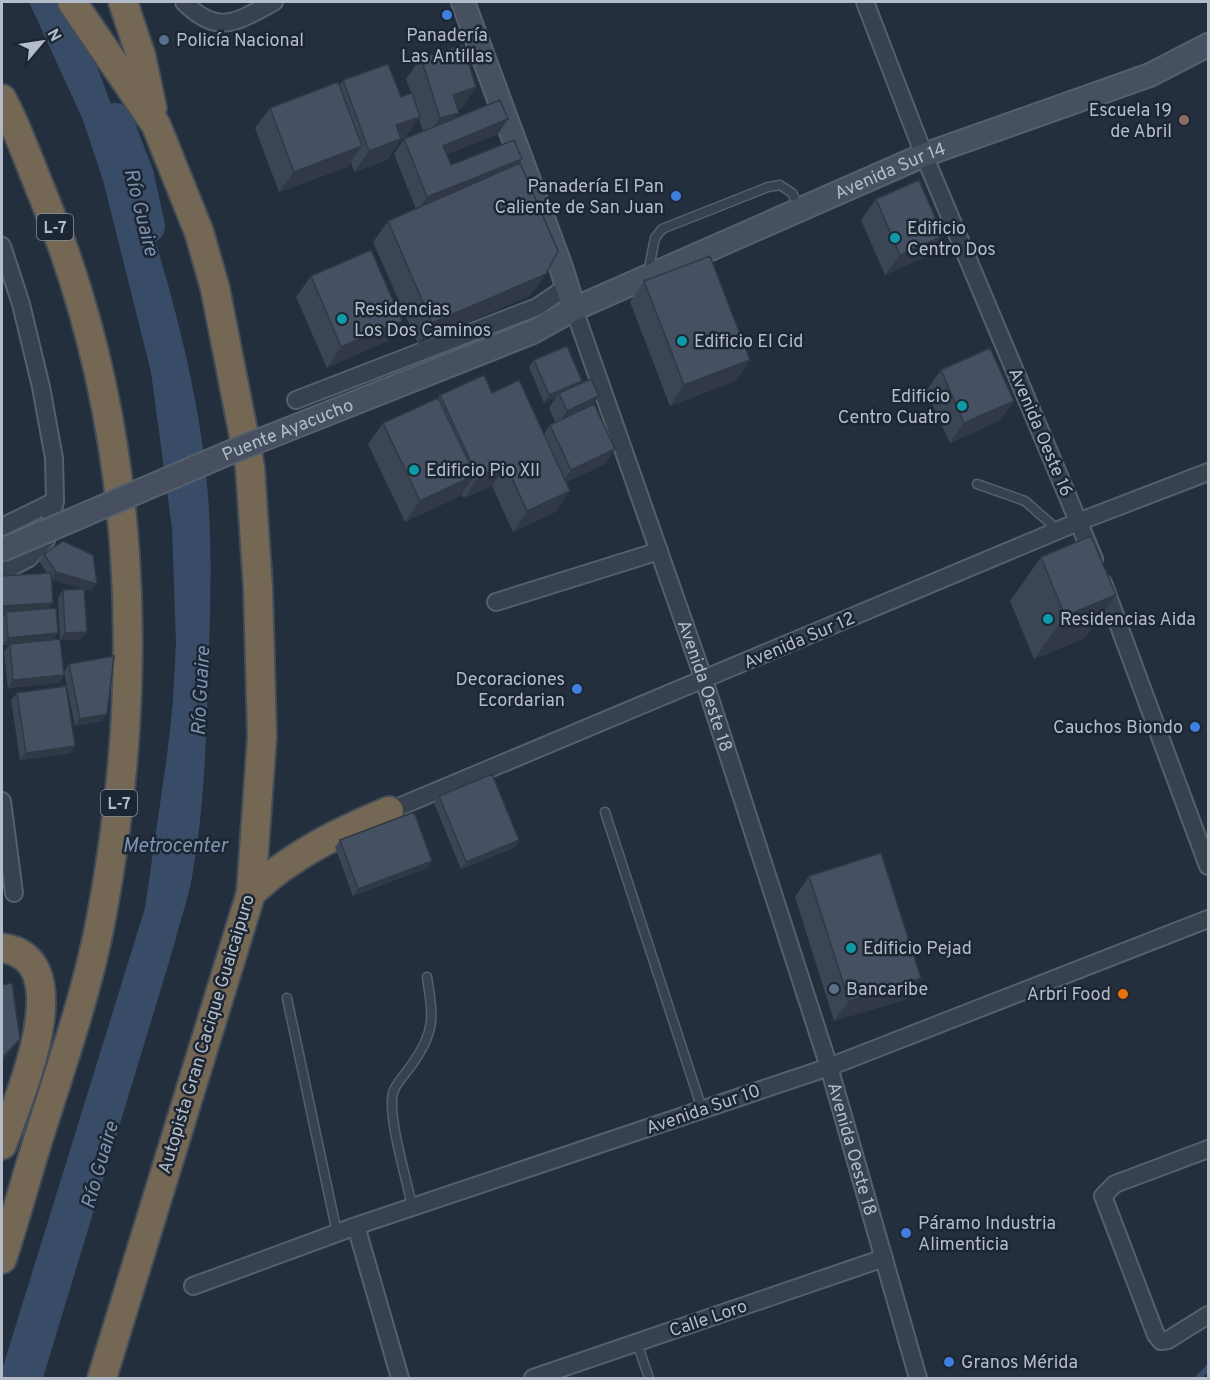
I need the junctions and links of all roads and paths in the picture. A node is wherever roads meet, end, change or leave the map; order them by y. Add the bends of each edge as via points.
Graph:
1 (72, 2) edge
2 (123, 2) edge
3 (184, 2) edge
4 (274, 2) edge
5 (463, 2) edge
6 (866, 2) edge
7 (1209, 45) edge
8 (2, 99) edge
9 (156, 124) junction
10 (924, 155) junction
11 (801, 209) junction
12 (2, 246) edge
13 (647, 277) junction
14 (568, 286) junction
15 (574, 309) junction
16 (296, 400) dead end
17 (1209, 472) edge
18 (977, 484) dead end
19 (55, 501) junction
20 (1078, 522) junction
21 (2, 527) edge
22 (1058, 531) junction
23 (2, 550) edge
24 (659, 551) junction
25 (2, 572) edge
26 (496, 602) dead end
27 (704, 680) junction
28 (2, 801) edge
29 (389, 810) joint
30 (605, 812) dead end
31 (1209, 866) edge
32 (14, 893) dead end
33 (251, 893) junction
34 (1209, 919) edge
35 (2, 948) edge
36 (427, 977) dead end
37 (287, 998) dead end
38 (830, 1067) junction
39 (702, 1109) junction
40 (2, 1145) edge
41 (1209, 1149) edge
42 (412, 1207) junction
43 (356, 1226) junction
44 (336, 1233) junction
45 (4, 1239) edge
46 (884, 1258) junction
47 (193, 1286) dead end
48 (1209, 1315) edge
49 (637, 1342) junction
50 (102, 1378) edge
51 (400, 1378) edge
52 (533, 1378) edge
53 (649, 1378) edge
54 (918, 1378) edge

1 - 9 highway, Autopista Gran Cacique Guaicaipuro
2 - 9 highway via 141,56
3 - 4 street via 195,13 220,24 237,22
5 - 14 street, Avenida Oeste 18
6 - 10 street, Avenida Oeste 16
7 - 10 street, Avenida Sur 14 via 1150,75
8 - 45 highway, L-7 via 69,261 97,359 116,463 129,623 125,755 101,920 63,1066
9 - 33 highway, Autopista Gran Cacique Guaicaipuro via 199,232 215,288 250,467 262,736
10 - 11 street, Avenida Sur 14
10 - 20 street, Avenida Oeste 16
11 - 13 street, Avenida Sur 14
11 - 13 lane via 792,193 780,185 670,224 655,238
12 - 19 street via 41,387 54,458
13 - 15 street, Avenida Sur 14
14 - 15 street, Avenida Oeste 18
14 - 16 street via 537,307
15 - 23 street, Puente Ayacucho, bridge via 533,332 242,448
15 - 24 street, Avenida Oeste 18
17 - 20 street, Avenida Sur 12
18 - 22 lane via 1025,501
19 - 21 street
19 - 25 street via 46,540 29,558
20 - 22 street, Avenida Sur 12
20 - 31 street, Avenida Oeste 16
22 - 27 street, Avenida Sur 12
24 - 26 street
24 - 27 street, Avenida Oeste 18
27 - 29 street, Avenida Sur 12
27 - 38 street, Avenida Oeste 18
28 - 32 street
29 - 33 highway via 304,852 273,872
30 - 39 lane
33 - 50 highway, Autopista Gran Cacique Guaicaipuro
34 - 38 street, Avenida Sur 10
35 - 40 highway via 30,959 34,965 41,1012 32,1060
36 - 42 lane via 431,1030 393,1091 392,1113
37 - 44 lane
38 - 39 street, Avenida Sur 10
38 - 46 street, Avenida Oeste 18
39 - 42 street, Avenida Sur 10
41 - 48 street via 1115,1184 1103,1196 1161,1341
42 - 43 street, Avenida Sur 10
43 - 44 street, Avenida Sur 10
43 - 51 street
44 - 47 street, Avenida Sur 10
46 - 49 street, Calle Loro
46 - 54 street, Avenida Oeste 18
49 - 52 street, Calle Loro
49 - 53 lane

